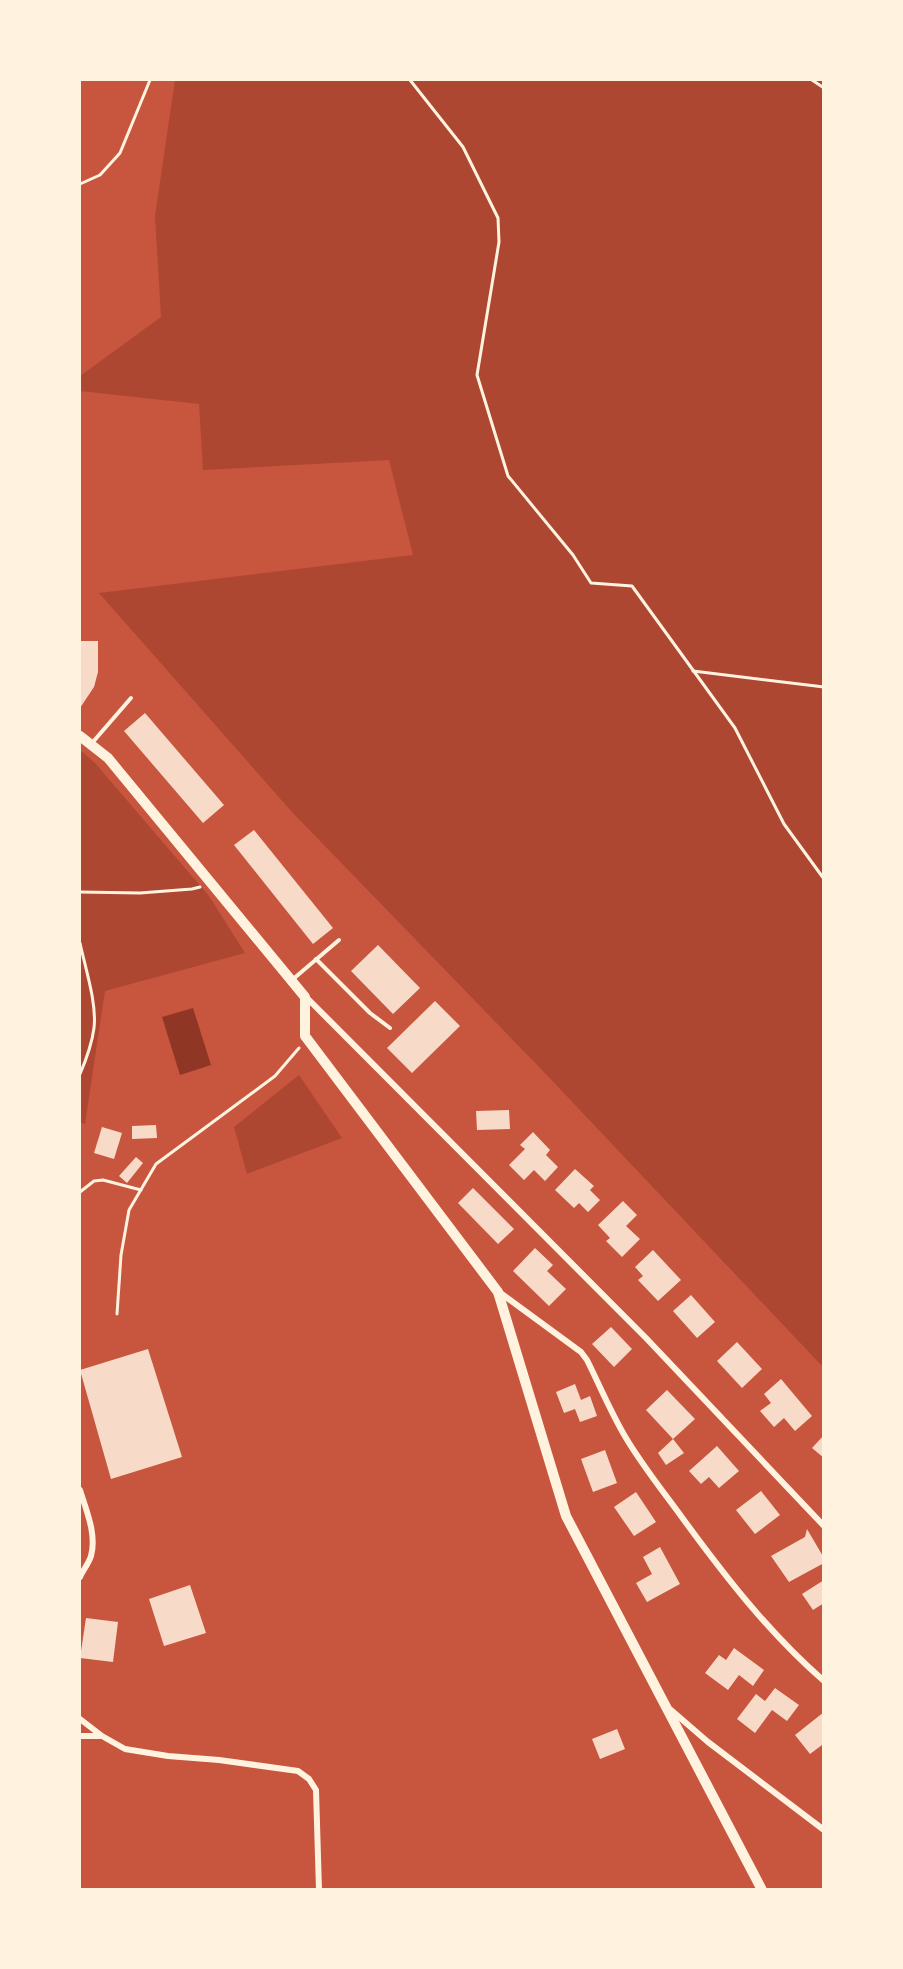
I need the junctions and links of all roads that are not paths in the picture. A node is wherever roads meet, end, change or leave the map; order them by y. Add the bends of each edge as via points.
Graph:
1 (131, 698) dead end
2 (80, 736) edge
3 (91, 744) junction
4 (339, 940) dead end
5 (316, 959) junction
6 (292, 980) junction
7 (306, 997) junction
8 (390, 1028) dead end
9 (498, 1292) junction
10 (80, 1490) edge
11 (824, 1526) edge
12 (80, 1577) edge
13 (824, 1681) edge
14 (667, 1706) junction
15 (80, 1719) edge
16 (80, 1736) edge
17 (102, 1736) junction
18 (824, 1830) edge
19 (318, 1890) edge
20 (760, 1890) edge

1 - 3 lane
2 - 3 street
3 - 6 street via 108,758
4 - 5 lane
5 - 6 lane
5 - 8 lane
6 - 7 street
7 - 9 street via 305,1036
7 - 11 street via 646,1338
9 - 13 street via 581,1352 634,1452 728,1581
9 - 14 street via 566,1516
10 - 12 street via 93,1542
14 - 18 street
14 - 20 street
15 - 17 street
16 - 17 street
17 - 19 street via 125,1749 274,1767 297,1771 309,1779 316,1790

